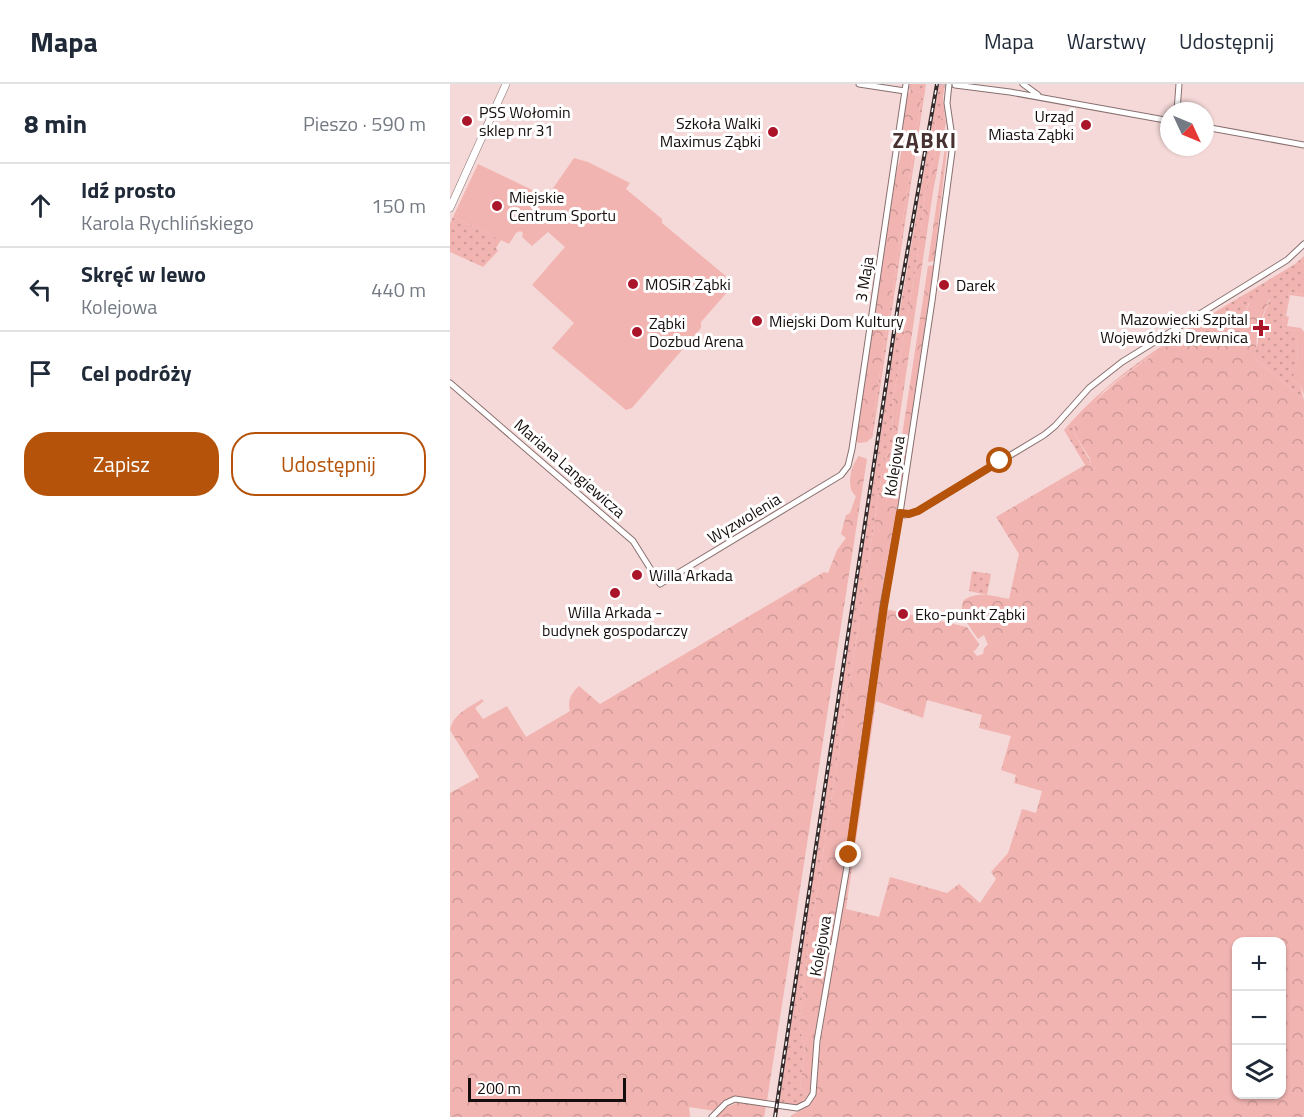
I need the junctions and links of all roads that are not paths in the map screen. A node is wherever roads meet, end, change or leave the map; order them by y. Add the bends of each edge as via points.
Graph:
1 (506, 84) edge
2 (859, 84) edge
3 (906, 84) edge
4 (999, 84) edge
5 (1023, 84) edge
6 (1179, 84) edge
7 (952, 85) edge
8 (989, 88) junction
9 (905, 91) junction
10 (1042, 98) junction
11 (1178, 102) edge
12 (1160, 119) edge
13 (1214, 129) edge
14 (1304, 145) edge
15 (450, 208) edge
16 (1303, 246) edge
17 (450, 383) edge
18 (842, 475) joint
19 (900, 513) junction
20 (660, 584) joint
21 (712, 1117) edge

1 - 15 main road
2 - 9 street
3 - 9 street, 3 Maja
4 - 8 street
5 - 10 street
6 - 11 street
7 - 8 street
7 - 19 street, Kolejowa via 947,103 953,144
8 - 10 street
9 - 18 street, 3 Maja via 851,456
10 - 12 street
13 - 14 street
16 - 19 street via 1287,261 1122,362 1089,388 1044,435 918,511
17 - 20 street, Mariana Langiewicza via 633,540
18 - 20 street, Wyzwolenia
19 - 21 street, Kolejowa via 817,1041 813,1094 797,1108 735,1099

